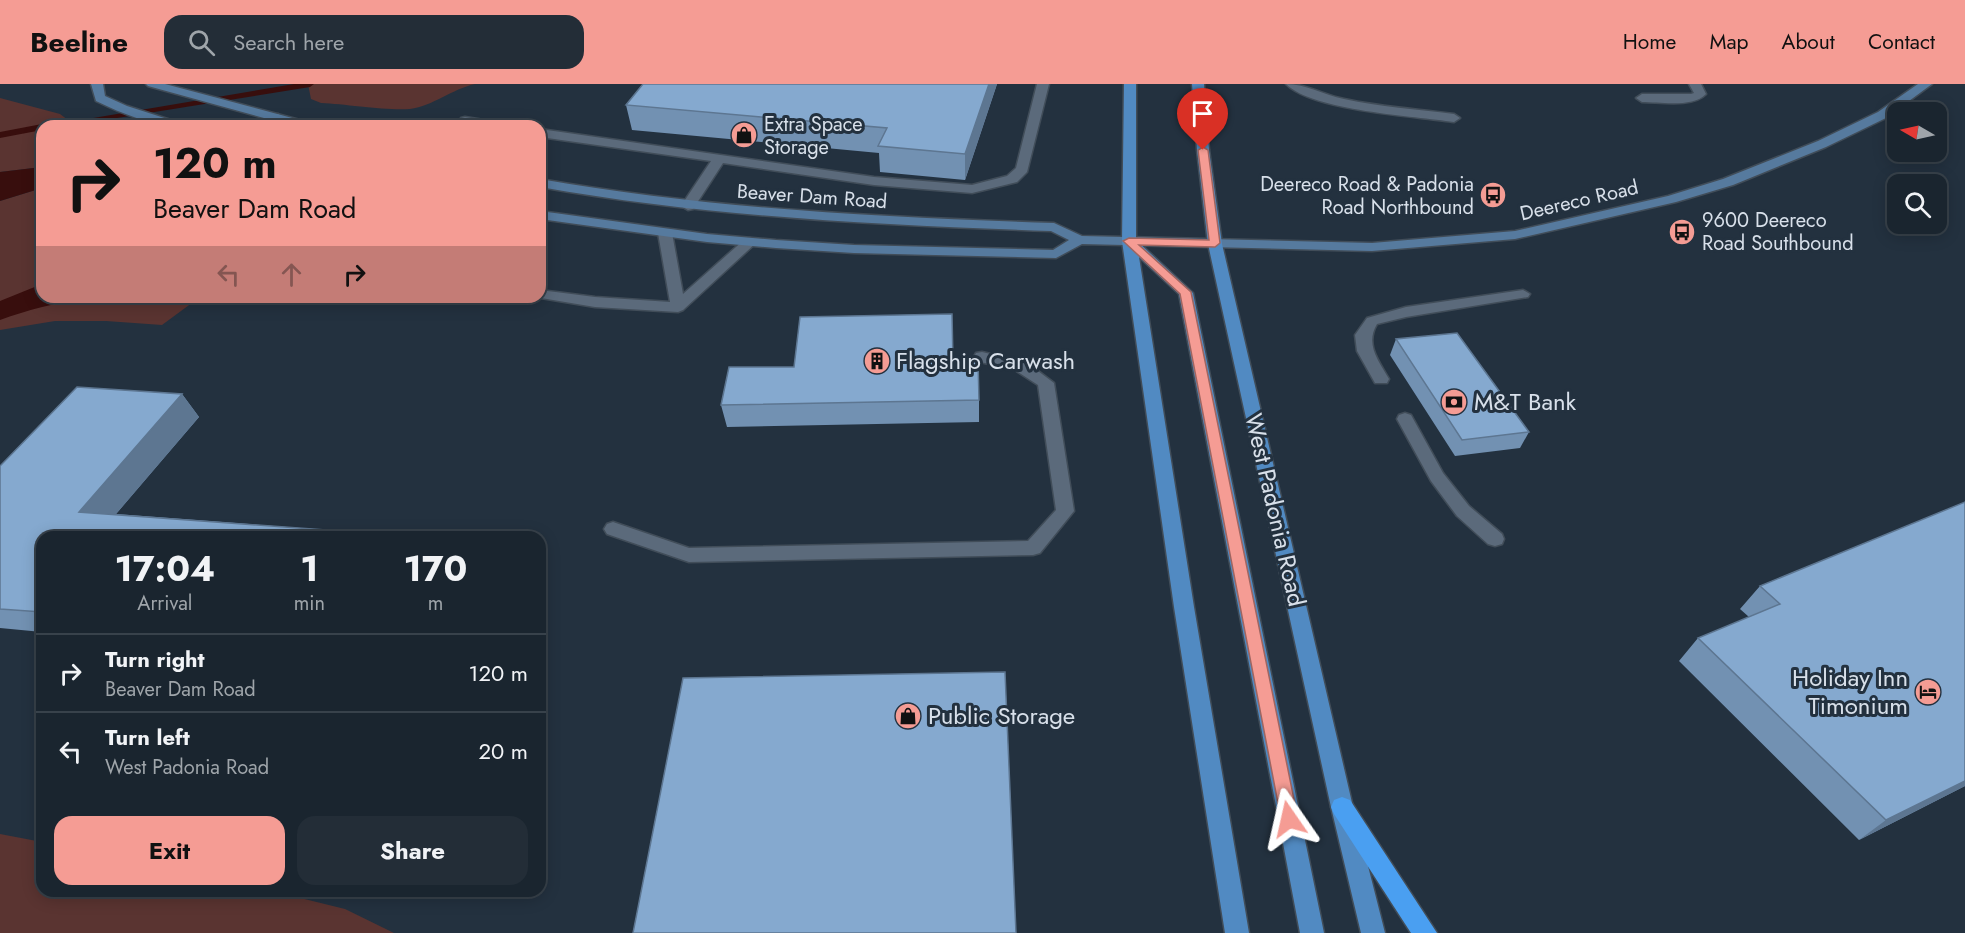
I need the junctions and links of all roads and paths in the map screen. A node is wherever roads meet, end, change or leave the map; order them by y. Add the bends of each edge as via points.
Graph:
1 (97, 84) edge
2 (152, 84) edge
3 (1043, 84) edge
4 (1130, 84) edge
5 (1198, 84) edge
6 (1292, 84) edge
7 (1695, 84) edge
8 (1926, 84) edge
9 (1642, 98) dead end
10 (278, 118) junction
11 (1454, 118) dead end
12 (157, 120) edge
13 (274, 120) edge
14 (285, 120) edge
15 (546, 134) edge
16 (720, 158) junction
17 (546, 184) edge
18 (688, 206) junction
19 (546, 216) edge
20 (665, 233) junction
21 (1080, 240) junction
22 (1129, 241) junction
23 (750, 242) junction
24 (1215, 243) junction
25 (1523, 294) dead end
26 (546, 295) edge
27 (678, 307) junction
28 (982, 357) dead end
29 (1381, 379) dead end
30 (1405, 419) dead end
31 (613, 529) dead end
32 (1495, 539) dead end
33 (1342, 807) junction
34 (1237, 933) edge
35 (1312, 933) edge
36 (1373, 933) edge
37 (1425, 933) edge

1 - 12 main road via 100,98
2 - 10 main road
3 - 16 lane via 1022,169 1012,179 994,185 972,189 874,181
4 - 22 main road
5 - 24 main road, West Padonia Road
6 - 11 lane via 1302,92 1332,101
7 - 9 lane via 1700,94 1694,98
8 - 24 main road, Deereco Road via 1882,115 1728,182 1580,221 1515,235 1439,243 1372,247
10 - 13 lane
10 - 14 main road
15 - 16 lane
16 - 18 lane
17 - 18 main road, Beaver Dam Road
18 - 21 main road, Beaver Dam Road via 863,221 1054,227
19 - 20 main road, Beaver Dam Road
20 - 23 main road, Beaver Dam Road
20 - 27 lane
21 - 22 main road, Beaver Dam Road
21 - 23 main road, Beaver Dam Road via 1056,254
22 - 24 main road, Beaver Dam Road
22 - 34 main road
22 - 35 main road via 1185,292
23 - 27 lane
24 - 33 main road, West Padonia Road
25 - 29 lane via 1372,321 1364,335 1365,351
26 - 27 lane via 595,303
28 - 31 lane via 1020,366 1046,383 1065,511 1033,548 689,555
30 - 32 lane via 1437,477 1463,511
33 - 36 main road, West Padonia Road
33 - 37 highway

